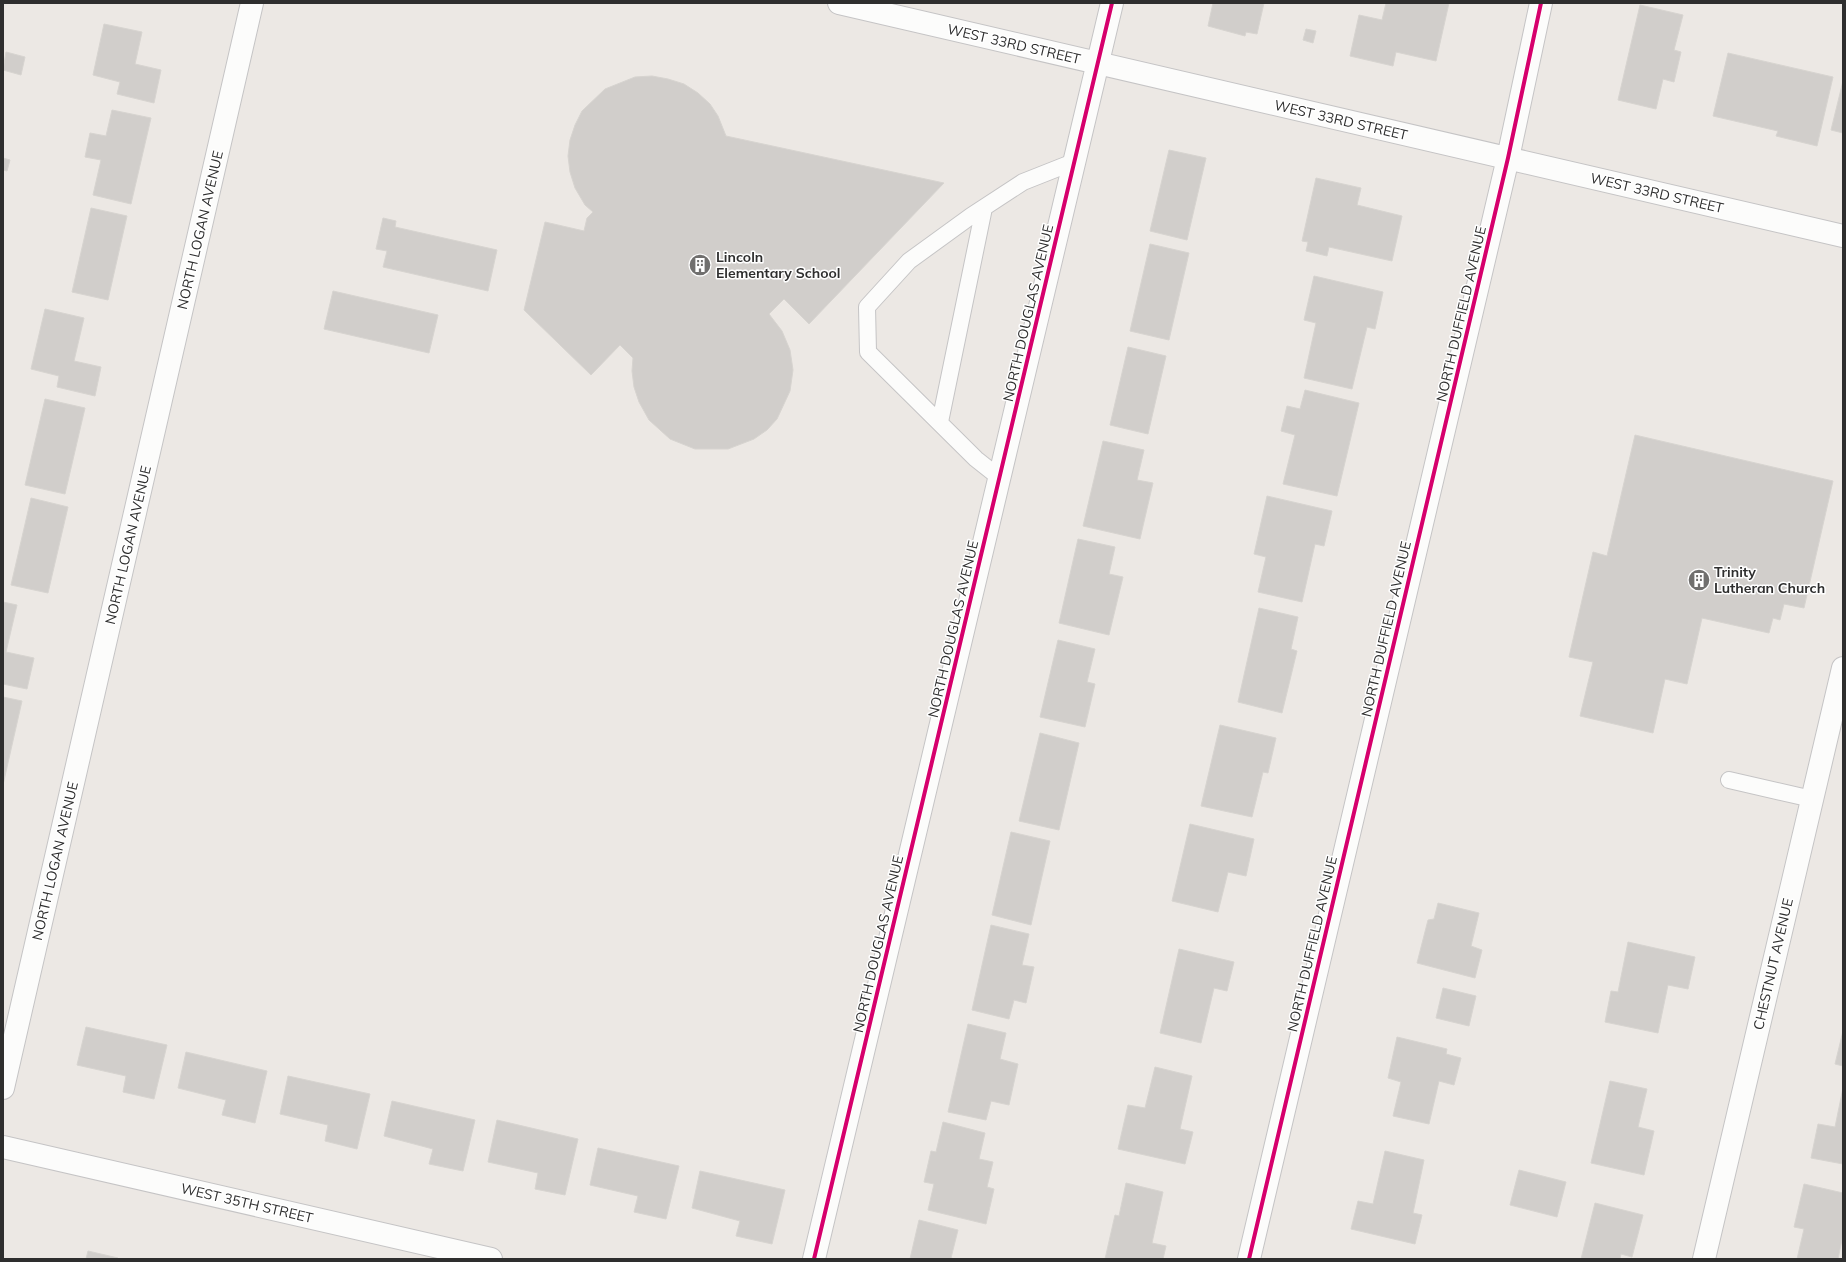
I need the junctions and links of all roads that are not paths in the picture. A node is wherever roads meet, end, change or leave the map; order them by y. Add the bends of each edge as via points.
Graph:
1 (252, 3) edge
2 (839, 3) edge
3 (1112, 3) edge
4 (1541, 3) edge
5 (1099, 63) junction
6 (1508, 158) junction
7 (1076, 161) junction
8 (984, 208) junction
9 (1843, 236) edge
10 (940, 422) junction
11 (1000, 478) junction
12 (1843, 668) edge
13 (1729, 780) dead end
14 (1812, 798) junction
15 (3, 1088) edge
16 (3, 1147) edge
17 (491, 1259) edge
18 (814, 1259) edge
19 (1249, 1259) edge
20 (1704, 1259) edge

1 - 15 street, NORTH LOGAN AVENUE
2 - 5 street, WEST 33RD STREET
3 - 5 street, NORTH DOUGLAS AVENUE
4 - 6 street, NORTH DUFFIELD AVENUE
5 - 6 street, WEST 33RD STREET
5 - 7 street, NORTH DOUGLAS AVENUE
6 - 9 street, WEST 33RD STREET
6 - 19 street, NORTH DUFFIELD AVENUE
7 - 8 lane via 1024,182
7 - 11 street, NORTH DOUGLAS AVENUE
8 - 10 lane
8 - 10 lane via 909,261 867,307 868,352
10 - 11 lane via 976,459
11 - 18 street, NORTH DOUGLAS AVENUE
12 - 14 street, CHESTNUT AVENUE
13 - 14 lane
14 - 20 street, CHESTNUT AVENUE
16 - 17 street, WEST 35TH STREET

